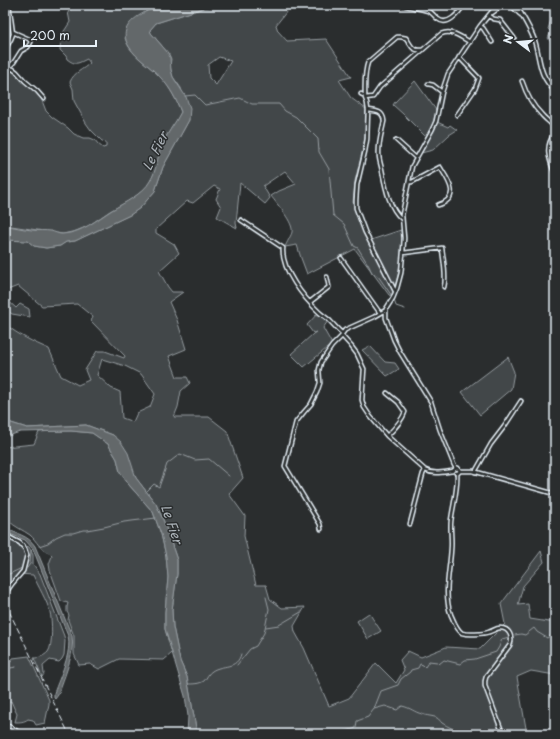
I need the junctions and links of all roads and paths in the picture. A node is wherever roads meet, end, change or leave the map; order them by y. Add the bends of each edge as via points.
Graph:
1 (10, 5) edge
2 (403, 5) edge
3 (497, 5) edge
4 (503, 5) edge
5 (511, 5) edge
6 (516, 5) edge
7 (463, 6) edge
8 (489, 15) junction
9 (524, 18) junction
10 (480, 26) junction
11 (13, 32) junction
12 (514, 38) dead end
13 (470, 42) junction
14 (492, 42) dead end
15 (5, 50) edge
16 (418, 50) junction
17 (423, 50) junction
18 (417, 56) junction
19 (459, 57) junction
20 (6, 68) edge
21 (522, 81) dead end
22 (428, 84) dead end
23 (555, 90) edge
24 (442, 92) junction
25 (361, 94) dead end
26 (365, 97) junction
27 (44, 99) dead end
28 (368, 110) junction
29 (457, 115) dead end
30 (555, 128) edge
31 (555, 133) edge
32 (396, 140) dead end
33 (416, 158) junction
34 (555, 174) edge
35 (409, 182) junction
36 (438, 205) dead end
37 (402, 219) junction
38 (241, 220) dead end
39 (403, 254) junction
40 (341, 258) dead end
41 (327, 277) dead end
42 (444, 287) dead end
43 (395, 292) junction
44 (310, 302) junction
45 (386, 309) junction
46 (380, 313) junction
47 (342, 335) junction
48 (387, 393) dead end
49 (521, 400) dead end
50 (387, 436) junction
51 (455, 469) junction
52 (425, 470) junction
53 (459, 472) junction
54 (474, 472) junction
55 (555, 494) edge
56 (410, 524) dead end
57 (321, 528) dead end
58 (5, 535) edge
59 (5, 594) edge
60 (5, 724) edge
61 (21, 734) edge
62 (503, 734) edge

1 - 11 street
2 - 7 street via 427,10 443,22 452,18
3 - 8 street
4 - 8 street
5 - 9 street
6 - 9 street
8 - 10 street
8 - 12 street via 500,20
9 - 23 street via 534,40 544,76
10 - 13 street
10 - 14 street
11 - 15 street
11 - 20 street via 31,42
13 - 17 street via 446,32
13 - 19 street
16 - 17 street
16 - 18 street
16 - 26 street via 411,47 406,38 401,36 383,49 367,64
17 - 18 street
18 - 26 street via 373,97
19 - 24 street via 448,74
19 - 29 street via 479,78 475,89
20 - 27 street via 19,73
21 - 30 street via 533,103
22 - 24 street
24 - 33 street via 436,121
25 - 26 street
26 - 28 street
28 - 37 street via 378,111 384,117 379,156 388,198
28 - 43 street via 367,139 357,186 356,208
31 - 34 street via 548,148
32 - 33 street
33 - 35 street
35 - 36 street via 440,167 451,192 447,200
35 - 37 street
37 - 39 street
38 - 44 street via 283,248 287,268
39 - 42 street via 442,248
39 - 43 street
40 - 46 street
41 - 44 street via 329,287
43 - 45 street
44 - 47 street
45 - 46 street
45 - 51 street via 386,318 394,340 431,402
46 - 47 street via 345,330
47 - 50 street via 357,354 364,369 362,402
47 - 57 street via 321,362 317,392 296,422 286,466
48 - 50 street via 405,412
49 - 54 street
50 - 52 street
51 - 52 street via 434,473
51 - 53 street via 455,472
51 - 53 street via 459,468
52 - 56 street
53 - 54 street
53 - 62 street via 450,525 448,605 456,626 463,633 484,634 501,628 511,635 510,644 485,681
54 - 55 street
58 - 59 street via 22,545 26,557 23,571
60 - 61 street

